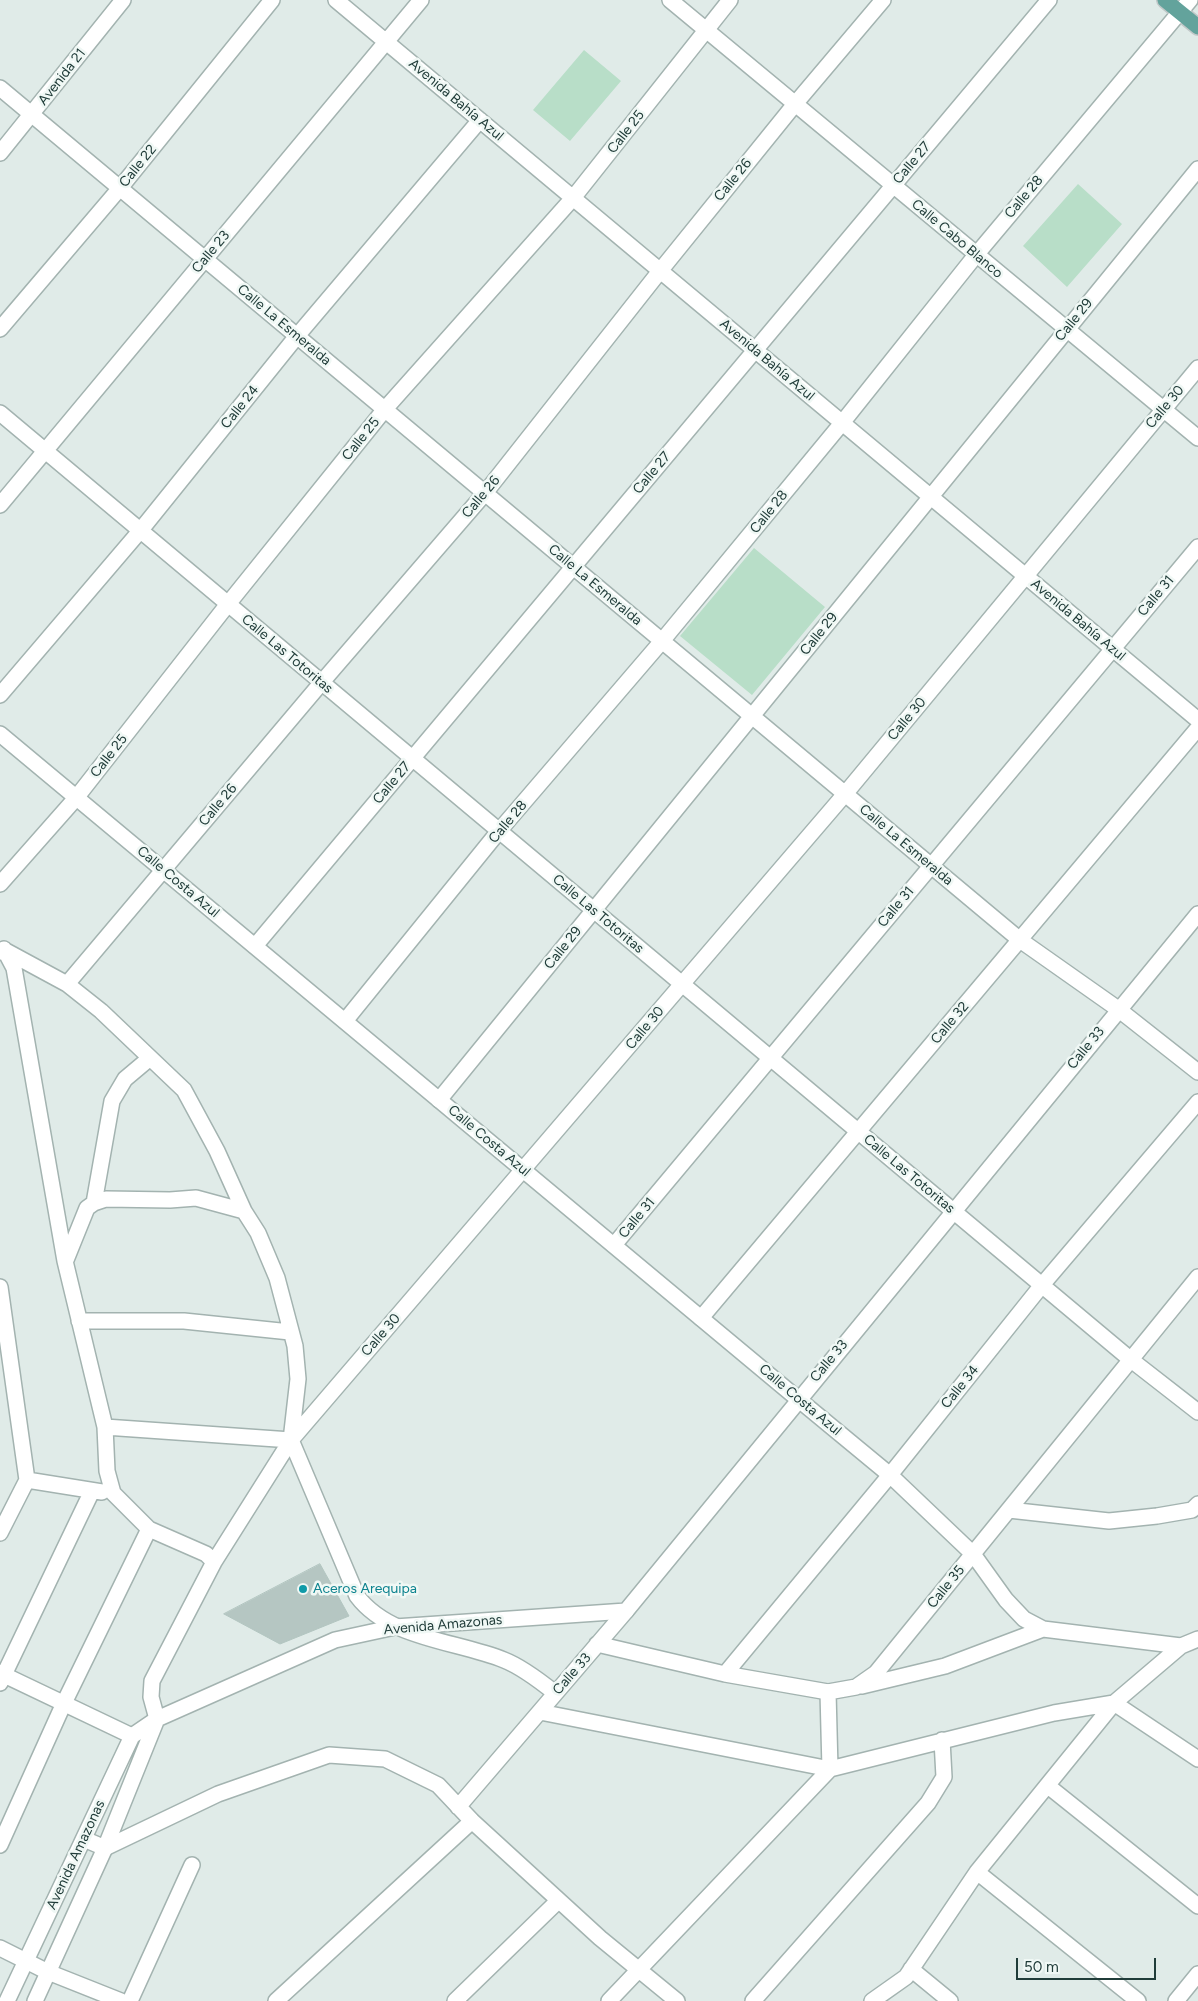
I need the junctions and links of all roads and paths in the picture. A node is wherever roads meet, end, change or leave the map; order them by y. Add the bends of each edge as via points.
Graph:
1 (123, 0) edge
2 (272, 0) edge
3 (336, 0) edge
4 (421, 0) edge
5 (670, 0) edge
6 (730, 0) edge
7 (883, 0) edge
8 (1049, 0) edge
9 (1165, 0) edge
10 (1190, 0) edge
11 (1180, 12) junction
12 (1198, 28) edge
13 (706, 30) junction
14 (386, 42) junction
15 (0, 88) edge
16 (795, 104) junction
17 (32, 115) junction
18 (480, 120) junction
19 (0, 153) edge
20 (1198, 169) edge
21 (893, 186) junction
22 (120, 188) junction
23 (573, 198) junction
24 (976, 255) junction
25 (205, 259) junction
26 (660, 271) junction
27 (0, 329) edge
28 (1067, 330) junction
29 (297, 336) junction
30 (755, 350) junction
31 (1198, 368) edge
32 (385, 409) junction
33 (1163, 410) junction
34 (0, 413) edge
35 (842, 423) junction
36 (1198, 438) edge
37 (45, 451) junction
38 (485, 493) junction
39 (930, 497) junction
40 (0, 505) edge
41 (140, 531) junction
42 (1198, 547) edge
43 (573, 567) junction
44 (1025, 576) junction
45 (228, 604) junction
46 (662, 641) junction
47 (1112, 648) junction
48 (322, 682) junction
49 (0, 695) edge
50 (752, 716) junction
51 (1198, 720) edge
52 (1198, 728) edge
53 (0, 734) edge
54 (413, 758) junction
55 (845, 794) junction
56 (76, 798) junction
57 (499, 831) junction
58 (931, 865) junction
59 (164, 870) junction
60 (0, 884) edge
61 (594, 910) junction
62 (1198, 914) edge
63 (1020, 940) junction
64 (255, 946) junction
65 (2, 949) edge
66 (67, 984) junction
67 (682, 984) junction
68 (1118, 1010) junction
69 (345, 1021) junction
70 (150, 1058) junction
71 (770, 1058) junction
72 (1198, 1072) edge
73 (439, 1100) junction
74 (1198, 1102) edge
75 (858, 1132) junction
76 (524, 1170) junction
77 (94, 1203) junction
78 (244, 1211) junction
79 (954, 1211) junction
80 (614, 1245) junction
81 (65, 1261) junction
82 (1198, 1277) edge
83 (1042, 1286) junction
84 (0, 1287) edge
85 (702, 1318) junction
86 (79, 1321) junction
87 (290, 1332) junction
88 (1130, 1359) junction
89 (798, 1399) junction
90 (1198, 1412) edge
91 (105, 1428) junction
92 (291, 1440) junction
93 (890, 1475) junction
94 (27, 1480) junction
95 (92, 1491) junction
96 (112, 1493) junction
97 (1198, 1504) edge
98 (1009, 1510) junction
99 (150, 1529) junction
100 (0, 1533) edge
101 (973, 1554) junction
102 (214, 1562) junction
103 (626, 1611) junction
104 (395, 1627) junction
105 (1044, 1629) junction
106 (1198, 1640) edge
107 (597, 1644) junction
108 (1181, 1646) junction
109 (725, 1674) junction
110 (1, 1677) edge
111 (856, 1687) junction
112 (828, 1692) junction
113 (555, 1694) junction
114 (64, 1703) junction
115 (1114, 1704) junction
116 (540, 1712) junction
117 (157, 1719) junction
118 (132, 1736) junction
119 (942, 1740) junction
120 (1198, 1759) edge
121 (830, 1769) junction
122 (1048, 1786) junction
123 (458, 1807) junction
124 (472, 1821) junction
125 (84, 1839) junction
126 (0, 1845) edge
127 (105, 1848) junction
128 (192, 1865) dead end
129 (977, 1872) junction
130 (558, 1901) junction
131 (1198, 1906) edge
132 (0, 1948) edge
133 (26, 1961) junction
134 (911, 1969) junction
135 (638, 1970) junction
136 (48, 1972) junction
137 (1198, 1974) edge
138 (7, 2001) edge
139 (35, 2001) edge
140 (121, 2001) edge
141 (130, 2001) edge
142 (276, 2001) edge
143 (455, 2001) edge
144 (609, 2001) edge
145 (677, 2001) edge
146 (753, 2001) edge
147 (872, 2001) edge
148 (950, 2001) edge
149 (1138, 2001) edge
150 (1176, 2001) edge

1 - 17 street, Avenida 21
2 - 22 street, Calle 22
3 - 14 street, Avenida Bahía Azul
4 - 14 street, Calle 23
5 - 13 street, Calle Cabo Blanco
6 - 13 street, Calle 25
7 - 16 street, Calle 26
8 - 21 street, Calle 27
9 - 11 main road
10 - 11 street, Calle 28
11 - 12 main road
11 - 24 street, Calle 28
13 - 16 street, Calle Cabo Blanco
13 - 23 street, Calle 25
14 - 18 street, Avenida Bahía Azul
14 - 25 street, Calle 23
15 - 17 street, Calle La Esmeralda
16 - 21 street, Calle Cabo Blanco
16 - 26 street, Calle 26
17 - 19 street, Avenida 21
17 - 22 street, Calle La Esmeralda
18 - 23 street, Avenida Bahía Azul
18 - 29 street, Calle 24
20 - 28 street, Calle 29
21 - 24 street, Calle Cabo Blanco
21 - 30 street, Calle 27
22 - 25 street, Calle La Esmeralda
22 - 27 street, Calle 22
23 - 26 street, Avenida Bahía Azul
23 - 32 street, Calle 25
24 - 28 street, Calle Cabo Blanco
24 - 35 street, Calle 28
25 - 29 street, Calle La Esmeralda
25 - 37 street, Calle 23
26 - 30 street, Avenida Bahía Azul
26 - 38 street, Calle 26
28 - 33 street, Calle Cabo Blanco
28 - 39 street, Calle 29
29 - 32 street, Calle La Esmeralda
29 - 41 street, Calle 24
30 - 35 street, Avenida Bahía Azul
30 - 43 street, Calle 27
31 - 33 street, Calle 30
32 - 38 street, Calle La Esmeralda
32 - 45 street, Calle 25
33 - 36 street, Calle Cabo Blanco
33 - 44 street, Calle 30
34 - 37 street, Calle Las Totoritas
35 - 39 street, Avenida Bahía Azul
35 - 46 street, Calle 28
37 - 40 street, Calle 23
37 - 41 street, Calle Las Totoritas
38 - 43 street, Calle La Esmeralda
38 - 48 street, Calle 26
39 - 44 street, Avenida Bahía Azul
39 - 50 street, Calle 29
41 - 45 street, Calle Las Totoritas
41 - 49 street, Calle 24
42 - 47 street, Calle 31
43 - 46 street, Calle La Esmeralda
43 - 54 street, Calle 27
44 - 47 street, Avenida Bahía Azul
44 - 55 street, Calle 30
45 - 48 street, Calle Las Totoritas
45 - 56 street, Calle 25
46 - 50 street, Calle La Esmeralda
46 - 57 street, Calle 28
47 - 51 street, Avenida Bahía Azul
47 - 58 street, Calle 31
48 - 54 street, Calle Las Totoritas
48 - 59 street, Calle 26
50 - 55 street, Calle La Esmeralda
50 - 61 street, Calle 29
52 - 63 street, Calle 32
53 - 56 street, Calle Costa Azul
54 - 57 street, Calle Las Totoritas
54 - 64 street, Calle 27
55 - 58 street, Calle La Esmeralda
55 - 67 street, Calle 30
56 - 59 street, Calle Costa Azul
56 - 60 street, Calle 25
57 - 61 street, Calle Las Totoritas
57 - 69 street, Calle 28
58 - 63 street, Calle La Esmeralda
58 - 71 street, Calle 31
59 - 64 street, Calle Costa Azul
59 - 66 street, Calle 26
61 - 67 street, Calle Las Totoritas
61 - 73 street, Calle 29
62 - 68 street, Calle 33
63 - 68 street, Calle La Esmeralda
63 - 75 street, Calle 32
64 - 69 street, Calle Costa Azul
65 - 66 street
65 - 81 street via 14,968
66 - 70 street
67 - 71 street, Calle Las Totoritas
67 - 76 street, Calle 30
68 - 72 street, Calle La Esmeralda
68 - 79 street, Calle 33
69 - 73 street, Calle Costa Azul
70 - 77 street via 125,1080 112,1100
70 - 78 street via 184,1090
71 - 75 street, Calle Las Totoritas
71 - 80 street, Calle 31
73 - 76 street, Calle Costa Azul
74 - 83 street, Calle 34
75 - 79 street, Calle Las Totoritas
75 - 85 street, Calle 32
76 - 80 street, Calle Costa Azul
76 - 92 street, Calle 30
77 - 78 street via 118,1198 196,1198
77 - 81 street via 83,1216
78 - 87 street via 258,1233 277,1278
79 - 83 street, Calle Las Totoritas
79 - 89 street, Calle 33
80 - 85 street, Calle Costa Azul
81 - 86 street
82 - 88 street, Calle 35
83 - 88 street, Calle Las Totoritas
83 - 93 street, Calle 34
84 - 94 street
85 - 89 street, Calle Costa Azul
86 - 87 street via 184,1321
86 - 91 street
87 - 92 street via 295,1346 298,1379
88 - 90 street, Calle Las Totoritas
88 - 98 street, Calle 35
89 - 93 street, Calle Costa Azul
89 - 103 street, Calle 33
91 - 92 street
91 - 96 street via 107,1472
92 - 102 street, Calle 30
92 - 104 street via 357,1596 364,1605
93 - 101 street, Calle Costa Azul
93 - 109 street, Calle 34
94 - 95 street
94 - 100 street
95 - 96 street
95 - 110 street
96 - 99 street
97 - 98 street via 1192,1510 1110,1521
98 - 101 street, Calle 35
99 - 102 street via 206,1554
99 - 114 street
101 - 105 street, Calle Costa Azul via 1006,1600 1024,1619
101 - 111 street, Calle 35 via 876,1673
102 - 117 street, Calle 30 via 152,1681 151,1697
103 - 104 street, Avenida Amazonas
103 - 107 street, Calle 33
104 - 113 street via 505,1660
104 - 117 street, Avenida Amazonas via 335,1640
105 - 108 street
105 - 111 street via 945,1666
106 - 108 street
107 - 109 street, Calle 35
107 - 113 street, Calle 33
108 - 115 street
109 - 112 street, Calle 35
110 - 114 street
111 - 112 street, Calle 35
112 - 121 street
113 - 116 street, Calle 33
114 - 118 street
114 - 126 street
115 - 119 street via 1054,1713
115 - 120 street
115 - 122 street
116 - 121 street
116 - 123 street, Calle 33
117 - 118 street, Avenida Amazonas
117 - 127 street, Avenida Amazonas
118 - 125 street, Avenida Amazonas
119 - 121 street
119 - 146 street via 944,1777 928,1803
121 - 135 street
122 - 129 street
122 - 131 street
123 - 124 street
123 - 127 street via 438,1785 385,1759 329,1755 218,1794
124 - 130 street
124 - 142 street
125 - 127 street
125 - 133 street, Avenida Amazonas
127 - 136 street, Avenida Amazonas
128 - 141 street
129 - 134 street
129 - 149 street
130 - 135 street
130 - 143 street
132 - 133 street
133 - 136 street
133 - 138 street, Avenida Amazonas
134 - 147 street via 906,1978
134 - 148 street
135 - 144 street
135 - 145 street
136 - 139 street, Avenida Amazonas
136 - 140 street
137 - 150 street

